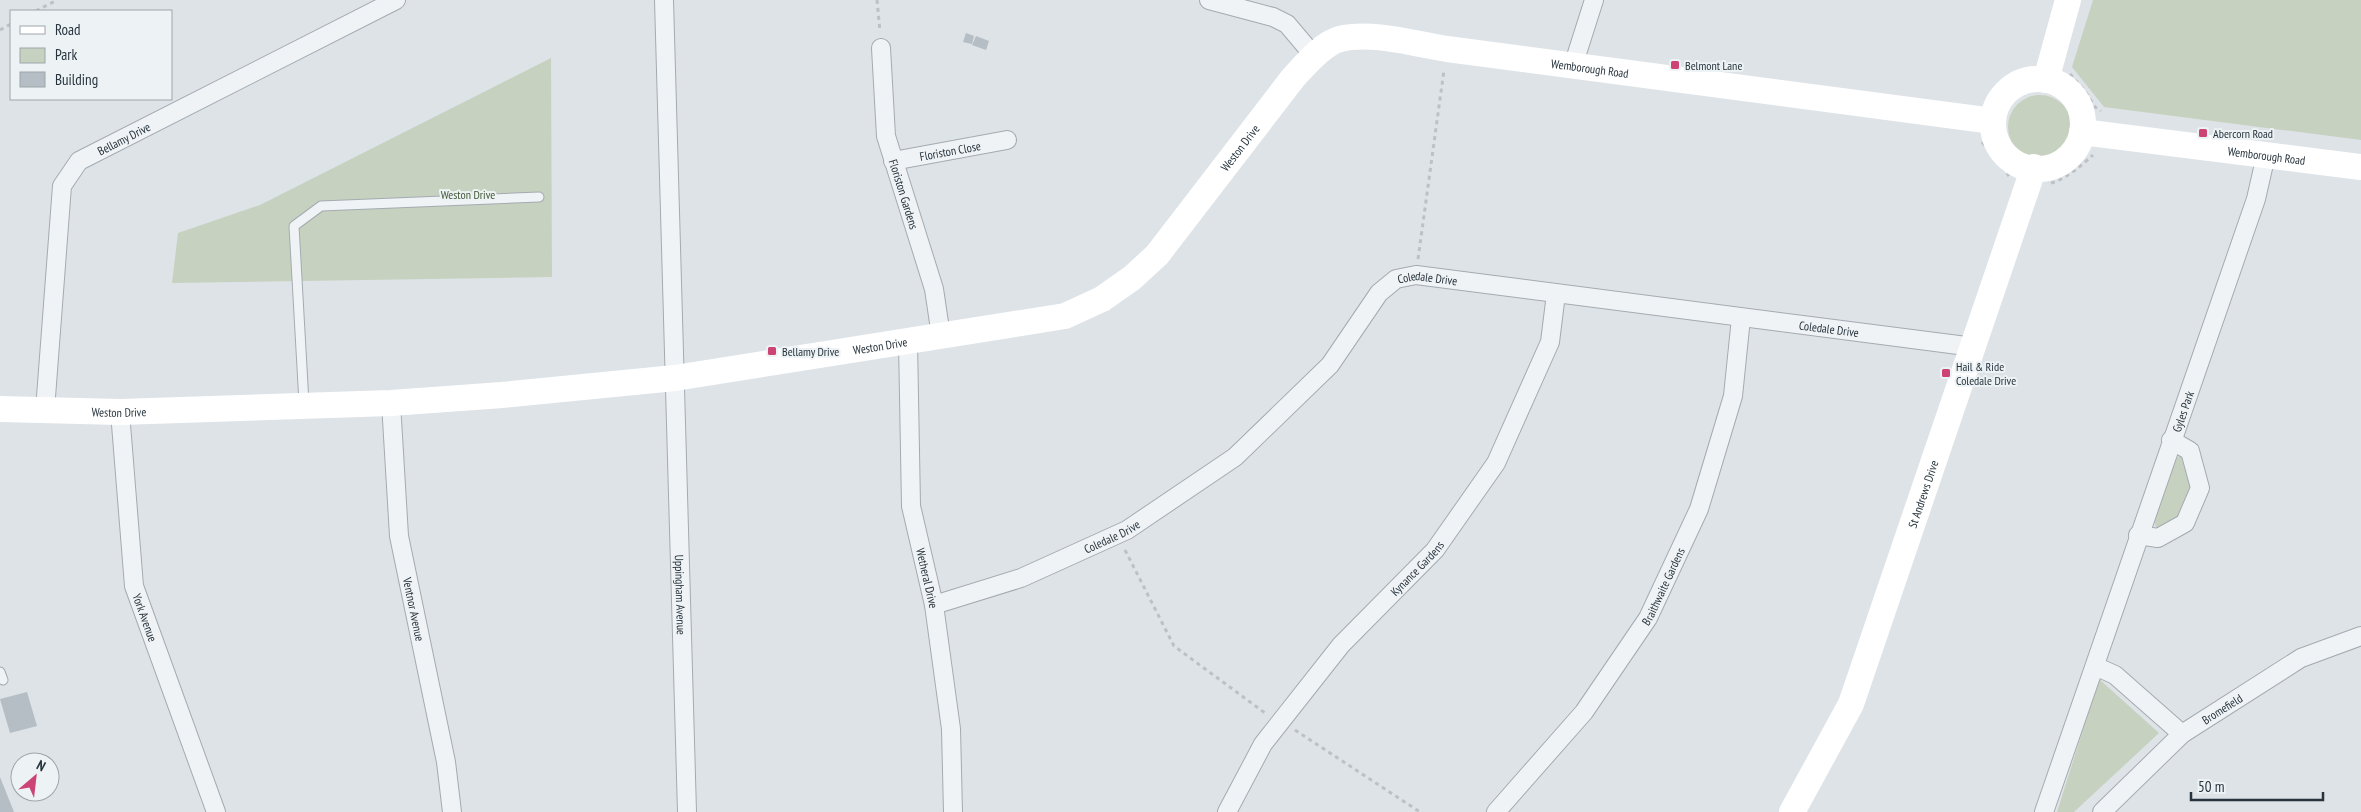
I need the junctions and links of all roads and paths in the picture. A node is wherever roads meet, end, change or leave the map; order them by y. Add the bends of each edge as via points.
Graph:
1 (57, 0) edge
2 (396, 0) edge
3 (664, 0) edge
4 (877, 0) edge
5 (1209, 0) edge
6 (1594, 0) edge
7 (2068, 0) edge
8 (38, 10) edge
9 (881, 48) joint
10 (1447, 49) junction
11 (1314, 56) junction
12 (1573, 66) junction
13 (2048, 73) junction
14 (2108, 115) dead end
15 (1983, 119) junction
16 (1007, 140) dead end
17 (2089, 142) junction
18 (2266, 155) junction
19 (893, 161) junction
20 (2361, 166) edge
21 (2031, 177) junction
22 (539, 197) dead end
23 (1416, 275) junction
24 (1556, 294) junction
25 (1741, 318) junction
26 (941, 336) junction
27 (908, 342) junction
28 (1974, 347) junction
29 (675, 378) junction
30 (391, 403) junction
31 (304, 406) junction
32 (0, 409) edge
33 (44, 410) junction
34 (120, 412) junction
35 (2171, 440) junction
36 (1116, 534) junction
37 (2138, 535) junction
38 (934, 605) junction
39 (2361, 636) edge
40 (2095, 666) junction
41 (1280, 722) junction
42 (2182, 734) junction
43 (216, 812) edge
44 (452, 812) edge
45 (687, 812) edge
46 (953, 812) edge
47 (1227, 812) edge
48 (1420, 812) edge
49 (1496, 812) edge
50 (1792, 812) edge
51 (2044, 812) edge
52 (2102, 812) edge

1 - 8 path
2 - 33 street, Bellamy Drive via 79,161 62,186
3 - 29 street
4 - 9 path
5 - 11 street via 1288,24
6 - 12 street
7 - 13 street
9 - 19 street, Floriston Gardens via 886,136
10 - 11 street, Wemborough Road via 1367,37 1338,39
10 - 12 street, Wemborough Road
10 - 23 path
11 - 26 street, Weston Drive via 1293,78 1157,255 1132,278 1102,299 1065,316
12 - 15 street, Wemborough Road
13 - 14 path via 2085,91 2095,107
13 - 15 street via 2018,83
13 - 15 path via 2018,74 1987,100
13 - 17 street via 2071,93 2081,111
15 - 21 street via 2004,153
15 - 21 path via 1985,144 1992,155
16 - 19 street, Floriston Close
17 - 18 street, Wemborough Road
17 - 21 street via 2078,146 2055,166 2041,169
17 - 21 path via 2083,164 2057,181
18 - 20 street, Wemborough Road
18 - 35 street, Gyles Park via 2256,198
19 - 26 street, Floriston Gardens via 934,289
21 - 28 street, St Andrews Drive
22 - 31 lane via 321,206 294,226
23 - 24 street, Coledale Drive
23 - 36 street, Coledale Drive via 1396,279 1379,293 1330,365 1235,457 1127,530
24 - 25 street, Coledale Drive
24 - 41 street, Kynance Gardens via 1550,342 1496,463 1435,550 1342,645
25 - 28 street, Coledale Drive
25 - 49 street, Braithwaite Gardens via 1733,396 1702,499 1648,618 1584,712
26 - 27 street, Weston Drive
27 - 29 street, Weston Drive
27 - 38 street, Wetheral Drive via 911,506
28 - 50 street, St Andrews Drive via 1851,704
29 - 30 street, Weston Drive
29 - 45 street, Uppingham Avenue
30 - 31 street, Weston Drive
30 - 44 street, Ventnor Avenue via 398,536 446,762
31 - 34 street, Weston Drive
32 - 33 street, Weston Drive
33 - 34 street, Weston Drive
34 - 43 street, York Avenue via 134,586
35 - 37 street, Gyles Park
35 - 37 street via 2190,451 2200,488 2185,523 2158,538
36 - 38 street, Coledale Drive via 1021,578
36 - 41 path via 1174,646
37 - 40 street, Gyles Park
38 - 46 street, Wetheral Drive via 951,729
39 - 42 street, Bromefield via 2301,658
40 - 42 street via 2114,675
40 - 51 street, Gyles Park
41 - 47 street, Kynance Gardens via 1263,744
41 - 48 path
42 - 52 street, Bromefield

